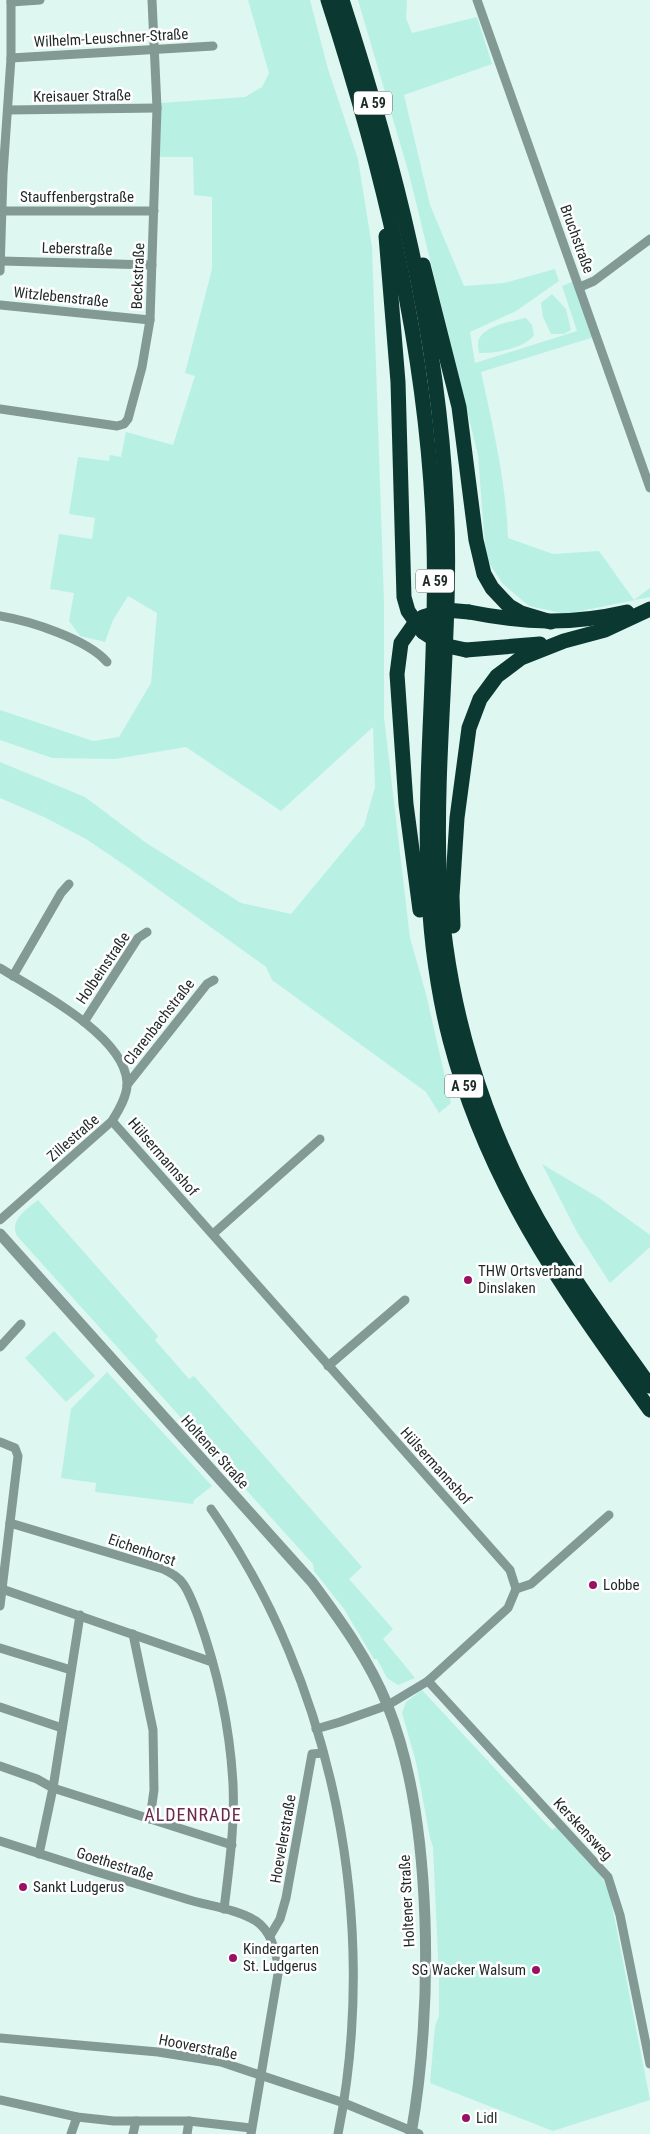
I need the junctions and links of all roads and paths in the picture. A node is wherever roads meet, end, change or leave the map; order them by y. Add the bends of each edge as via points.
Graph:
1 (40, 0) edge
2 (152, 0) edge
3 (328, 0) edge
4 (342, 0) edge
5 (477, 0) edge
6 (11, 1) edge
7 (213, 46) dead end
8 (154, 49) junction
9 (11, 58) junction
10 (157, 108) junction
11 (8, 110) junction
12 (383, 195) junction
13 (400, 207) junction
14 (1, 211) edge
15 (154, 211) junction
16 (650, 239) edge
17 (1, 261) edge
18 (152, 265) junction
19 (0, 271) edge
20 (580, 287) junction
21 (0, 305) edge
22 (150, 320) junction
23 (0, 409) edge
24 (650, 488) edge
25 (650, 608) edge
26 (0, 616) edge
27 (551, 622) junction
28 (420, 624) junction
29 (564, 641) junction
30 (107, 662) dead end
31 (69, 884) dead end
32 (147, 932) dead end
33 (0, 968) edge
34 (435, 971) junction
35 (13, 976) junction
36 (214, 980) dead end
37 (457, 1010) junction
38 (84, 1022) junction
39 (127, 1084) junction
40 (112, 1121) junction
41 (320, 1139) dead end
42 (0, 1220) edge
43 (0, 1234) edge
44 (213, 1234) junction
45 (405, 1300) dead end
46 (21, 1324) dead end
47 (0, 1347) edge
48 (328, 1366) junction
49 (650, 1386) edge
50 (650, 1410) edge
51 (0, 1442) edge
52 (211, 1509) dead end
53 (609, 1515) dead end
54 (10, 1523) junction
55 (2, 1589) junction
56 (516, 1589) junction
57 (0, 1606) edge
58 (80, 1615) junction
59 (134, 1634) junction
60 (0, 1648) edge
61 (212, 1662) junction
62 (71, 1670) junction
63 (428, 1681) junction
64 (388, 1705) junction
65 (0, 1707) edge
66 (62, 1728) junction
67 (316, 1729) junction
68 (323, 1752) junction
69 (0, 1766) edge
70 (53, 1788) junction
71 (150, 1819) junction
72 (0, 1841) edge
73 (232, 1845) junction
74 (39, 1854) junction
75 (224, 1909) junction
76 (270, 1936) junction
77 (0, 2038) edge
78 (650, 2064) edge
79 (261, 2075) junction
80 (0, 2100) edge
81 (344, 2103) junction
82 (77, 2117) junction
83 (136, 2121) junction
84 (189, 2121) junction
85 (251, 2131) edge
86 (414, 2133) edge
87 (70, 2134) edge
88 (133, 2134) edge
89 (187, 2134) edge
90 (338, 2134) edge

1 - 6 street
2 - 8 street, Beckstraße
3 - 12 highway, A 59
4 - 13 highway, A 59 via 371,94
5 - 20 street, Bruchstraße
6 - 9 street
7 - 8 street, Wilhelm-Leuschner-Straße
8 - 9 street, Wilhelm-Leuschner-Straße
8 - 10 street, Beckstraße
9 - 11 street
10 - 11 street, Kreisauer Straße
10 - 15 street, Beckstraße
11 - 14 street
12 - 28 highway via 398,382 402,580 404,597
12 - 34 highway, A 59 via 421,381 433,495 435,591 426,877
13 - 27 highway via 421,258 452,376 484,574 509,606 520,613
13 - 37 highway, A 59 via 434,379 446,486 448,592 439,811 440,869 444,931
14 - 15 street, Stauffenbergstraße
14 - 17 street
15 - 18 street, Beckstraße
16 - 20 street via 594,281
17 - 18 street, Leberstraße
17 - 19 street
18 - 22 street, Beckstraße
20 - 24 street, Bruchstraße
21 - 22 street, Witzlebenstraße
22 - 23 street, Beckstraße via 142,367 124,424 117,426
25 - 27 highway via 602,618
25 - 29 highway via 604,630
26 - 30 street via 50,631 98,651
27 - 28 highway, bridge via 518,621 446,610
28 - 29 highway, bridge via 444,645 466,650
28 - 34 highway via 401,643 398,657 400,740 421,919
29 - 37 highway via 521,658 497,676 480,699 469,728 457,818 452,896
31 - 35 street
32 - 38 street, Holbeinstraße via 138,938
33 - 35 street
34 - 50 highway, A 59 via 467,1096 509,1196 567,1292
35 - 38 street via 54,999
36 - 39 street, Clarenbachstraße via 207,984
37 - 49 highway, A 59 via 480,1090 522,1190 569,1270
38 - 39 street via 113,1052 122,1065
39 - 40 street, Zillestraße
40 - 42 street, Zillestraße
40 - 44 street, Hülsermannshof
41 - 44 street
43 - 64 street, Holtener Straße via 312,1582 345,1627
44 - 48 street, Hülsermannshof
45 - 48 street
46 - 47 street
48 - 56 street, Hülsermannshof via 510,1570
51 - 54 street via 15,1448 18,1456
52 - 67 street via 258,1585 296,1670
53 - 56 street via 531,1584
54 - 55 street
54 - 61 street, Eichenhorst via 175,1575 191,1598
55 - 57 street
55 - 58 street
56 - 63 street via 508,1608
58 - 59 street
58 - 62 street
59 - 61 street
59 - 71 street via 153,1730 154,1790
60 - 62 street
61 - 73 street, Eichenhorst via 228,1739 233,1784
62 - 66 street
63 - 64 street
63 - 78 street, Kerskensweg via 608,1877 620,1915
64 - 67 street
64 - 86 street, Holtener Straße via 414,1806 424,1918 423,2034
65 - 66 street
66 - 70 street
67 - 68 street
68 - 76 street, Hoevelerstraße via 312,1754 286,1898 280,1919
68 - 81 street via 343,1849 351,1932 352,1998
69 - 70 street
70 - 71 street
70 - 74 street
71 - 73 street
72 - 74 street, Goethestraße
73 - 75 street, Eichenhorst
74 - 75 street, Goethestraße
75 - 76 street via 256,1921
76 - 79 street via 279,1968
77 - 79 street, Hooverstraße via 192,2056
79 - 81 street, Hooverstraße
79 - 85 street
80 - 82 street
81 - 86 street, Hooverstraße
81 - 90 street
82 - 83 street
82 - 87 street
83 - 84 street
83 - 88 street
84 - 85 street
84 - 89 street

